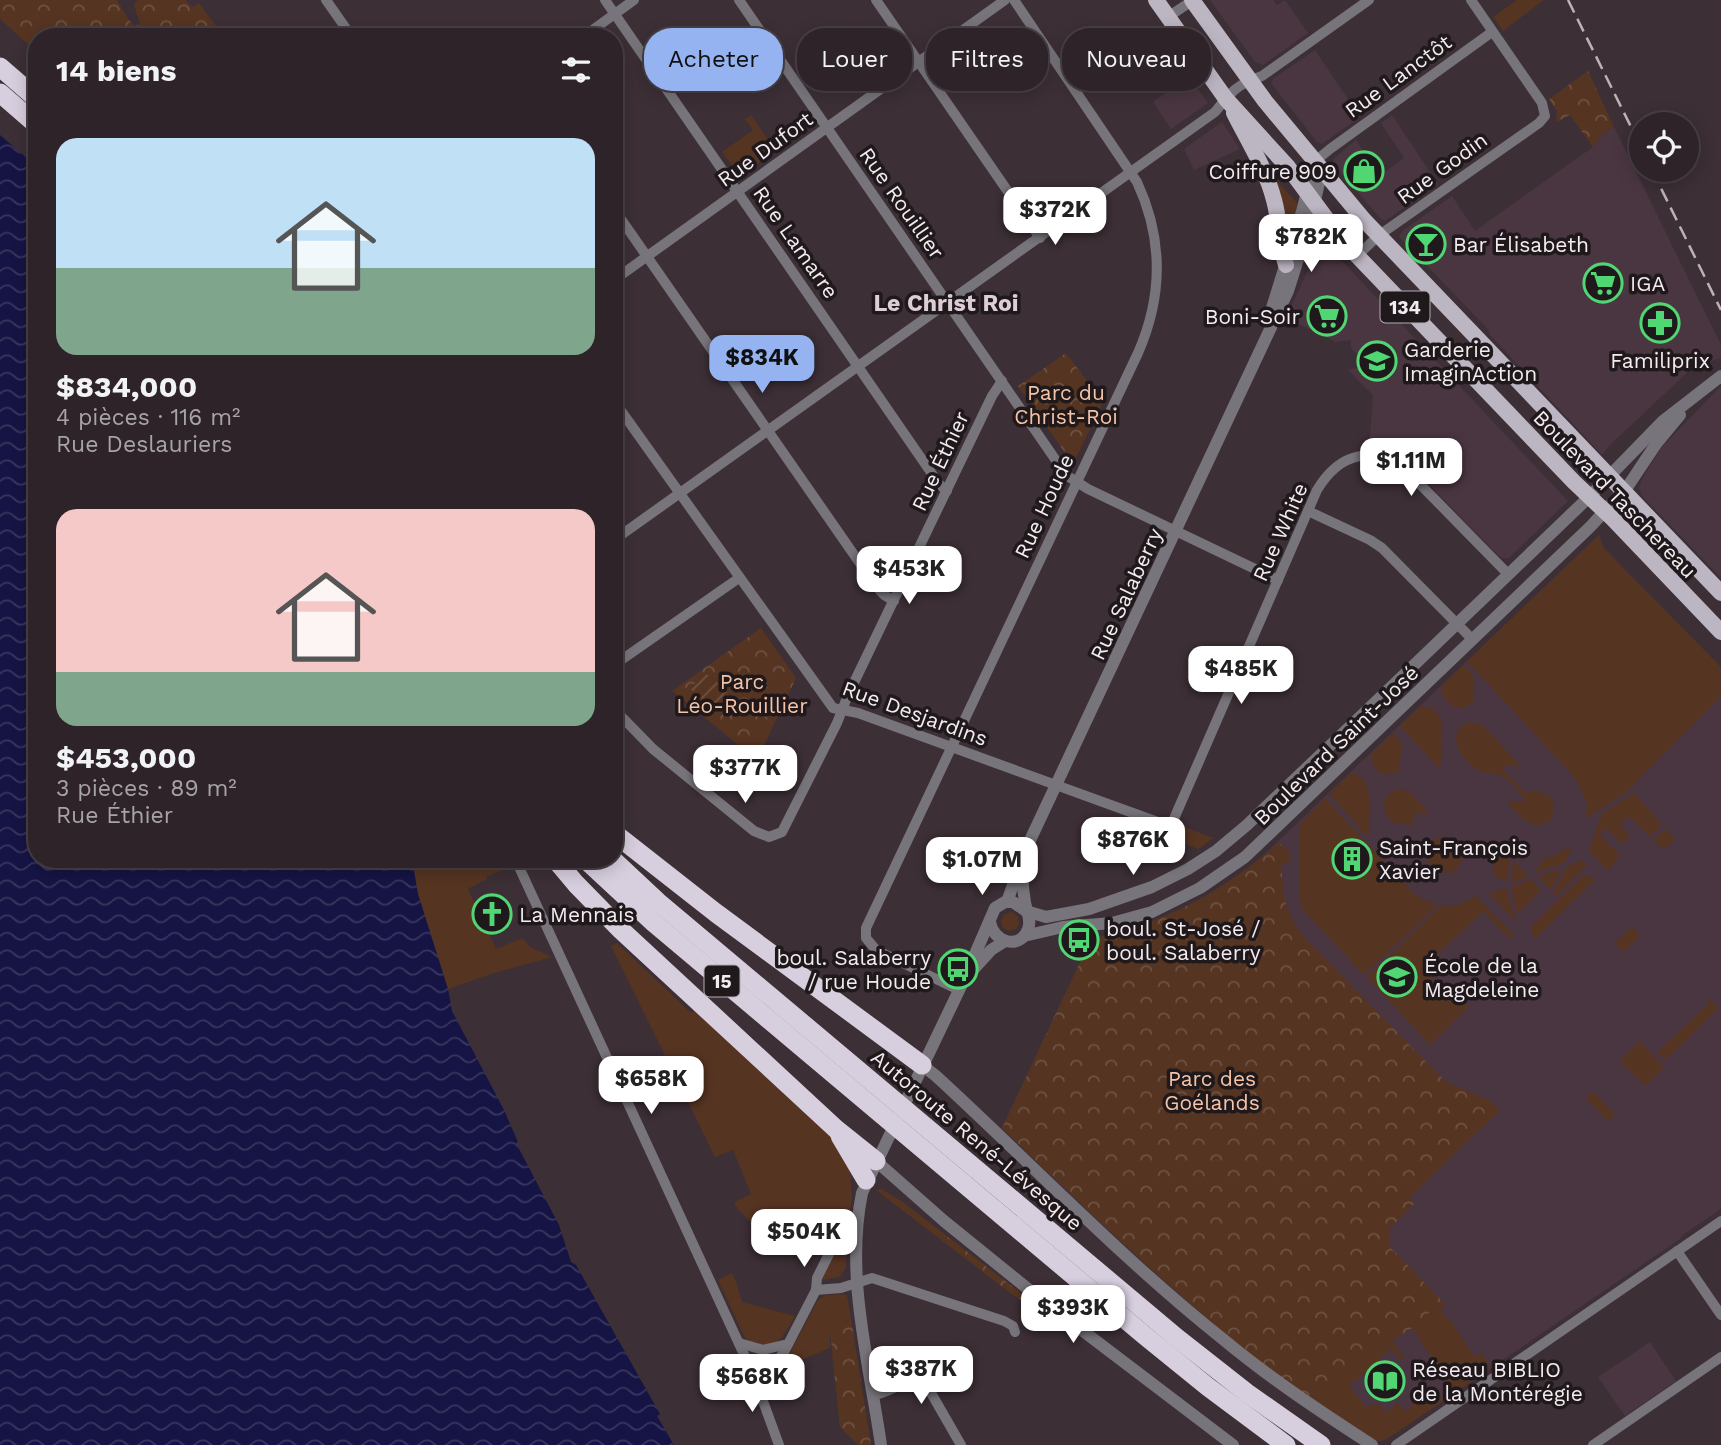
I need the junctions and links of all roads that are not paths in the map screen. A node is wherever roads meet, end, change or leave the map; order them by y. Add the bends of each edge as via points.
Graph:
1 (326, 0) edge
2 (605, 0) edge
3 (634, 0) edge
4 (739, 0) edge
5 (876, 0) edge
6 (1005, 0) edge
7 (1014, 0) edge
8 (1156, 0) edge
9 (1192, 0) edge
10 (1369, 0) edge
11 (1471, 0) edge
12 (615, 14) junction
13 (1167, 18) junction
14 (346, 28) edge
15 (596, 28) edge
16 (1492, 32) junction
17 (919, 62) junction
18 (0, 67) edge
19 (1249, 80) junction
20 (28, 91) edge
21 (0, 93) edge
22 (1226, 99) junction
23 (28, 117) edge
24 (827, 128) junction
25 (1321, 161) junction
26 (1131, 172) junction
27 (1296, 177) junction
28 (738, 192) junction
29 (1311, 197) junction
30 (623, 222) edge
31 (1378, 236) junction
32 (1040, 238) junction
33 (1343, 241) junction
34 (1303, 247) junction
35 (647, 256) junction
36 (1357, 256) junction
37 (1286, 265) junction
38 (623, 273) edge
39 (948, 303) junction
40 (1258, 351) junction
41 (858, 366) junction
42 (1721, 376) edge
43 (1002, 381) junction
44 (1694, 398) junction
45 (623, 416) edge
46 (768, 431) junction
47 (1609, 477) junction
48 (1076, 483) junction
49 (947, 491) junction
50 (1623, 492) junction
51 (680, 494) junction
52 (1589, 497) junction
53 (1308, 511) junction
54 (1605, 511) junction
55 (1177, 532) junction
56 (623, 534) edge
57 (1508, 575) junction
58 (739, 578) junction
59 (1278, 580) junction
60 (1721, 593) edge
61 (894, 601) junction
62 (1718, 623) edge
63 (1457, 624) junction
64 (1473, 640) junction
65 (623, 659) edge
66 (842, 710) junction
67 (623, 719) edge
68 (951, 746) junction
69 (1056, 785) junction
70 (1174, 819) joint
71 (623, 840) edge
72 (1025, 851) junction
73 (519, 868) edge
74 (563, 868) edge
75 (595, 868) edge
76 (622, 868) edge
77 (1007, 902) junction
78 (1026, 911) junction
79 (990, 922) junction
80 (1024, 936) junction
81 (1005, 941) junction
82 (961, 986) junction
83 (922, 1065) junction
84 (836, 1129) junction
85 (876, 1161) junction
86 (866, 1181) junction
87 (1721, 1222) edge
88 (1677, 1251) junction
89 (829, 1254) dead end
90 (856, 1282) junction
91 (816, 1290) junction
92 (1721, 1315) edge
93 (1016, 1332) dead end
94 (739, 1343) junction
95 (788, 1344) junction
96 (1721, 1357) edge
97 (753, 1374) junction
98 (874, 1395) junction
99 (779, 1445) edge
100 (881, 1445) edge
101 (961, 1445) edge
102 (1233, 1445) edge
103 (1286, 1445) edge
104 (1321, 1445) edge
105 (1372, 1445) edge
106 (1396, 1445) edge
107 (1593, 1445) edge

1 - 14 street
2 - 12 street, Rue Lamarre
3 - 12 street
4 - 24 street, Rue Rouillier
5 - 17 street
6 - 17 street, Rue Dufort
7 - 26 street, Rue Houde
8 - 13 main road, Boulevard Taschereau / 134
9 - 13 street
9 - 19 main road, Boulevard Taschereau / 134
10 - 19 street via 1262,76
11 - 16 street
12 - 15 street
12 - 28 street, Rue Lamarre
13 - 22 main road, Boulevard Taschereau / 134
16 - 25 street, Rue Lanctôt
16 - 31 street, Rue Godin via 1545,109 1545,116
17 - 24 street, Rue Dufort
17 - 32 street
18 - 20 highway
19 - 22 street
19 - 25 main road, Boulevard Taschereau / 134
21 - 23 highway
22 - 26 street via 1216,112
22 - 27 main road, Boulevard Taschereau / 134
22 - 37 main road via 1270,188
24 - 28 street, Rue Dufort
24 - 39 street, Rue Rouillier
25 - 27 street, Rue Lanctôt
25 - 29 street, Rue Salaberry
25 - 31 main road, Boulevard Taschereau / 134
26 - 32 street
26 - 48 street, Rue Houde via 1154,231 1156,296 1144,339
27 - 29 main road, Boulevard Taschereau / 134
28 - 35 street, Rue Dufort
28 - 41 street, Rue Lamarre
29 - 33 main road, Boulevard Taschereau / 134
29 - 34 street, Rue Salaberry
29 - 37 street, Rue Salaberry
30 - 35 street
31 - 36 street, Rue Godin
31 - 47 main road, Boulevard Taschereau / 134
32 - 39 street
33 - 34 main road via 1325,239
33 - 36 main road, Boulevard Taschereau / 134
34 - 40 street, Rue Salaberry via 1288,291
35 - 38 street, Rue Dufort
35 - 46 street
36 - 52 main road, Boulevard Taschereau / 134
37 - 40 street, Rue Salaberry
39 - 41 street
39 - 43 street, Rue Rouillier
40 - 55 street, Rue Salaberry
41 - 46 street
41 - 49 street, Rue Lamarre
42 - 44 street
43 - 48 street, Rue Rouillier
43 - 49 street, Rue Éthier
44 - 47 street, Boulevard Saint-José via 1663,421
44 - 50 street, Boulevard Saint-José
45 - 51 street, Rue Desjardins
46 - 51 street
46 - 61 street via 875,585
47 - 50 main road, Boulevard Taschereau / 134
47 - 52 street, Boulevard Saint-José
48 - 55 street, Rue Rouillier
48 - 68 street, Rue Houde
49 - 61 street, Rue Éthier
50 - 54 street, Boulevard Saint-José
50 - 60 main road, Boulevard Taschereau / 134
51 - 56 street
51 - 58 street, Rue Desjardins
52 - 54 main road, Boulevard Taschereau / 134
52 - 57 street, Boulevard Saint-José
53 - 57 street, Rue White via 1325,478 1342,463 1362,455 1386,458 1409,473
53 - 59 street, Rue White
53 - 63 street via 1377,544
54 - 62 main road, Boulevard Taschereau / 134
54 - 64 street, Boulevard Saint-José
55 - 59 street, Rue Rouillier
55 - 69 street, Rue Salaberry
57 - 63 street, Boulevard Saint-José
58 - 65 street
58 - 66 street, Rue Desjardins via 830,704
59 - 70 street, Rue White
61 - 66 street, Rue Éthier
63 - 64 street
63 - 78 street, Boulevard Saint-José via 1267,807 1208,857 1125,898 1058,916
64 - 80 street, Boulevard Saint-José via 1226,872 1178,900 1131,919
66 - 67 street, Rue Éthier via 785,828 769,837 702,792
66 - 68 street, Rue Desjardins
68 - 69 street, Rue Desjardins
68 - 82 street, Rue Houde via 865,933 876,950
69 - 70 street, Rue Desjardins via 1163,824
69 - 72 street, Rue Salaberry
71 - 83 highway
72 - 77 street, Rue Salaberry
72 - 78 street, Rue Salaberry
73 - 94 street
74 - 84 highway via 613,922
75 - 103 highway, Autoroute René-Lévesque / 15 via 654,923 1184,1368
76 - 104 highway, Autoroute René-Lévesque / 15 via 1200,1357
77 - 78 street
77 - 79 street via 995,908
78 - 80 street via 1029,925
79 - 81 street via 993,933
79 - 82 street
80 - 81 street
81 - 82 street via 986,954
82 - 83 street
83 - 85 street
83 - 105 street via 1203,1323 1288,1389
84 - 85 highway
84 - 86 highway
85 - 86 street
85 - 102 street via 1030,1291
86 - 90 street via 856,1230
87 - 88 street
88 - 92 street
88 - 106 street
89 - 91 street
90 - 91 street
90 - 93 street via 872,1278 1004,1321
90 - 98 street
91 - 95 street
94 - 95 street via 763,1350
94 - 97 street
95 - 97 street via 777,1362
96 - 107 street
97 - 99 street
98 - 100 street
98 - 101 street via 923,1379

